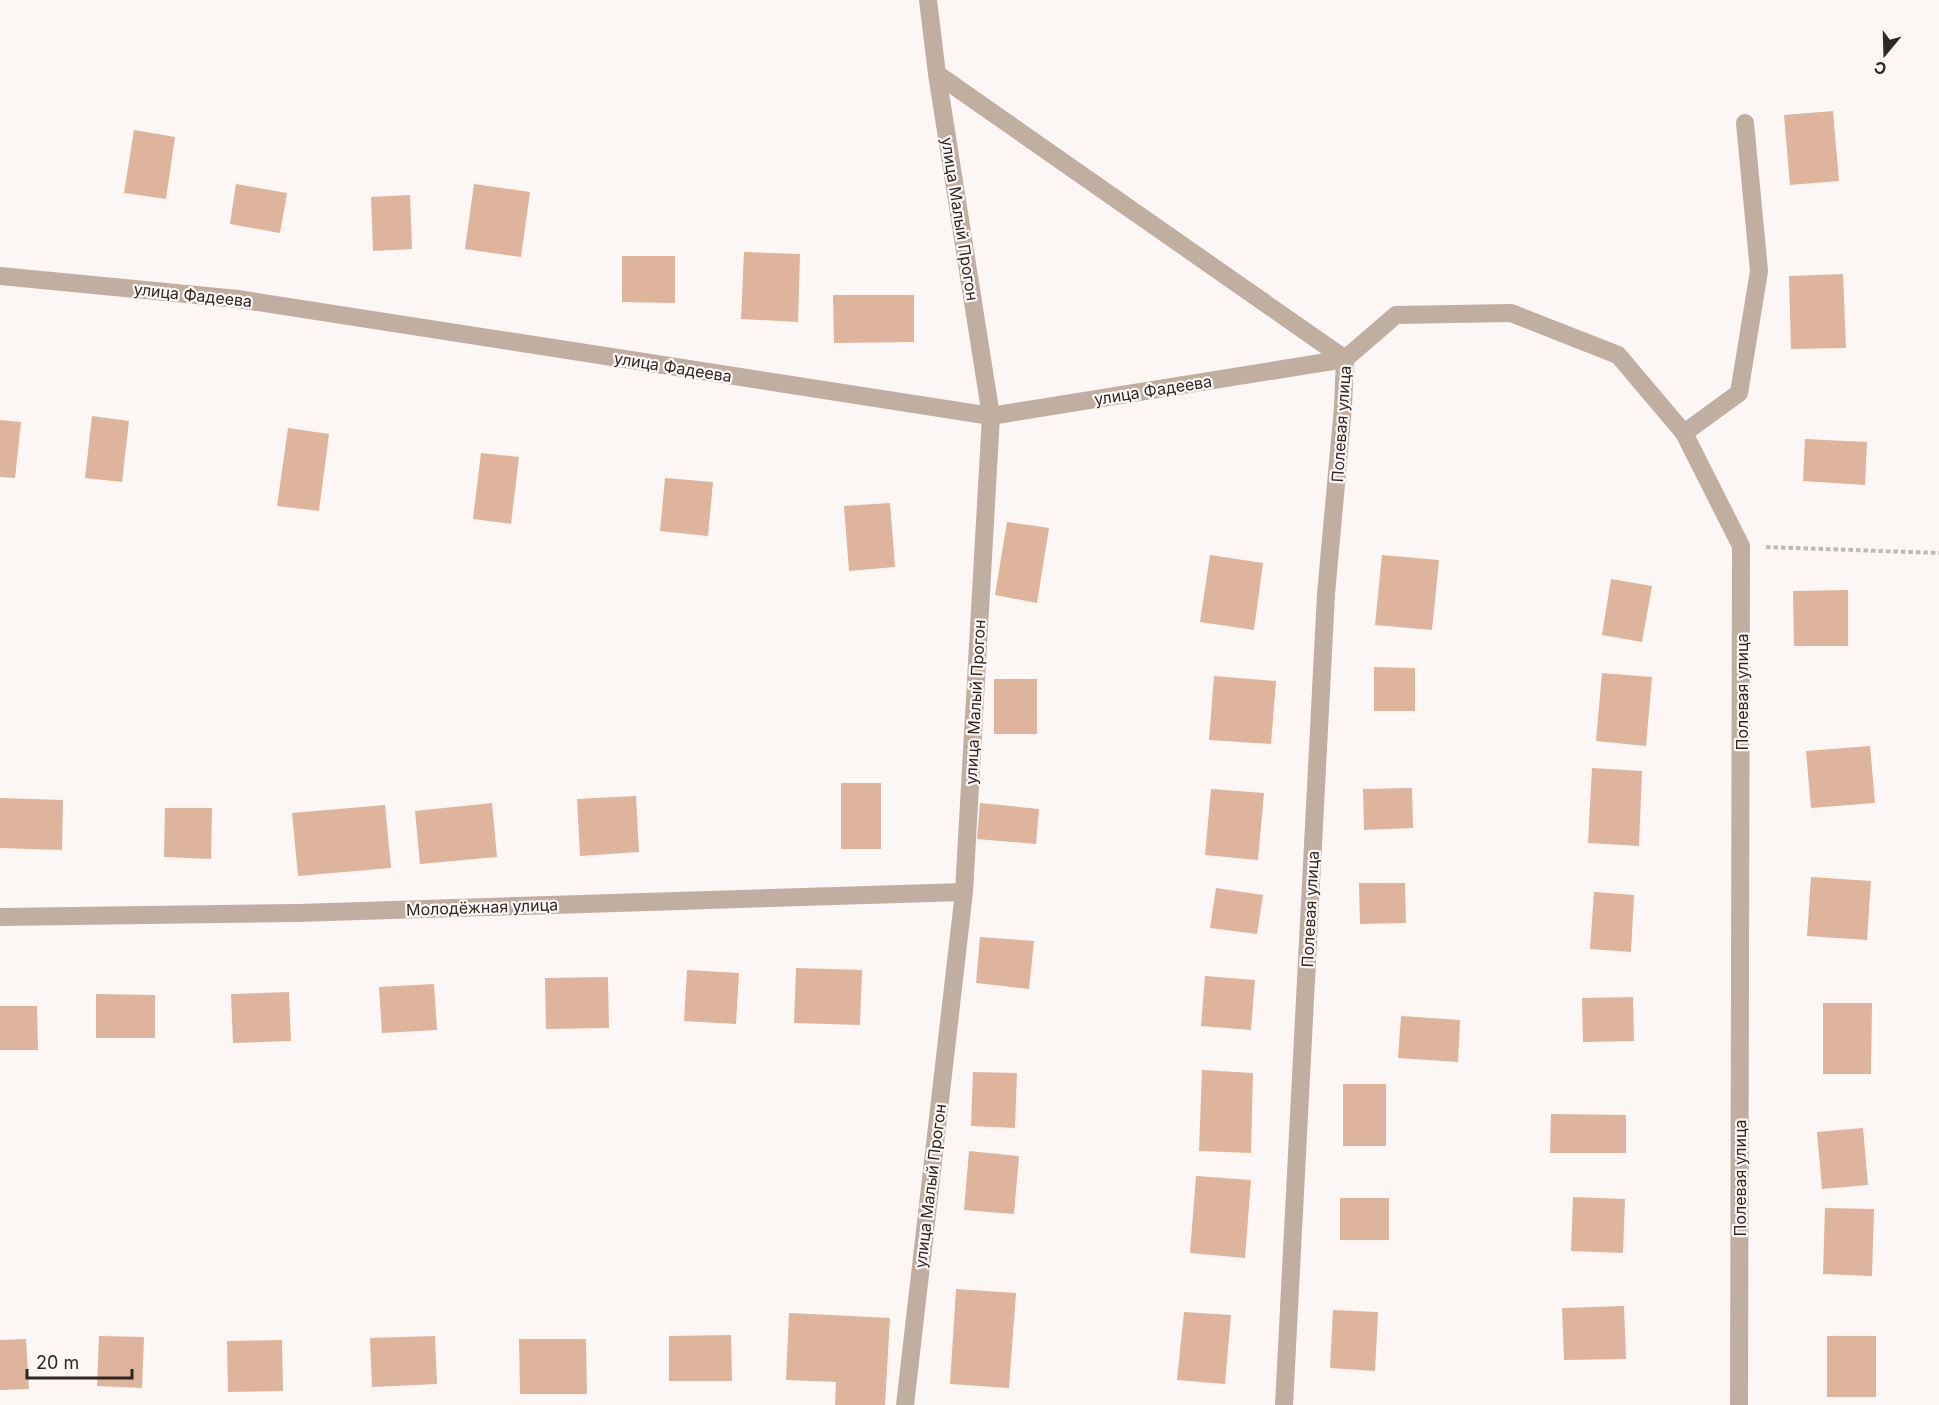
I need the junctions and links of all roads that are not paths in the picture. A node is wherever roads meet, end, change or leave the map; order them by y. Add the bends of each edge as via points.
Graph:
1 (928, 0) edge
2 (937, 74) junction
3 (1745, 123) dead end
4 (0, 276) edge
5 (1345, 359) junction
6 (991, 416) junction
7 (1684, 433) junction
8 (964, 892) junction
9 (0, 917) edge
10 (905, 1405) edge
11 (1284, 1405) edge
12 (1739, 1405) edge

1 - 2 street, улица Малый Прогон
2 - 5 street
2 - 6 street, улица Малый Прогон
3 - 7 street via 1759,271 1738,393
4 - 6 street, улица Фадеева via 238,299
5 - 6 street, улица Фадеева
5 - 7 street, Полевая улица via 1396,315 1511,313 1618,355
5 - 11 street, Полевая улица via 1326,594
6 - 8 street, улица Малый Прогон
7 - 12 street, Полевая улица via 1741,546
8 - 9 street, Молодёжная улица via 298,914
8 - 10 street, улица Малый Прогон

